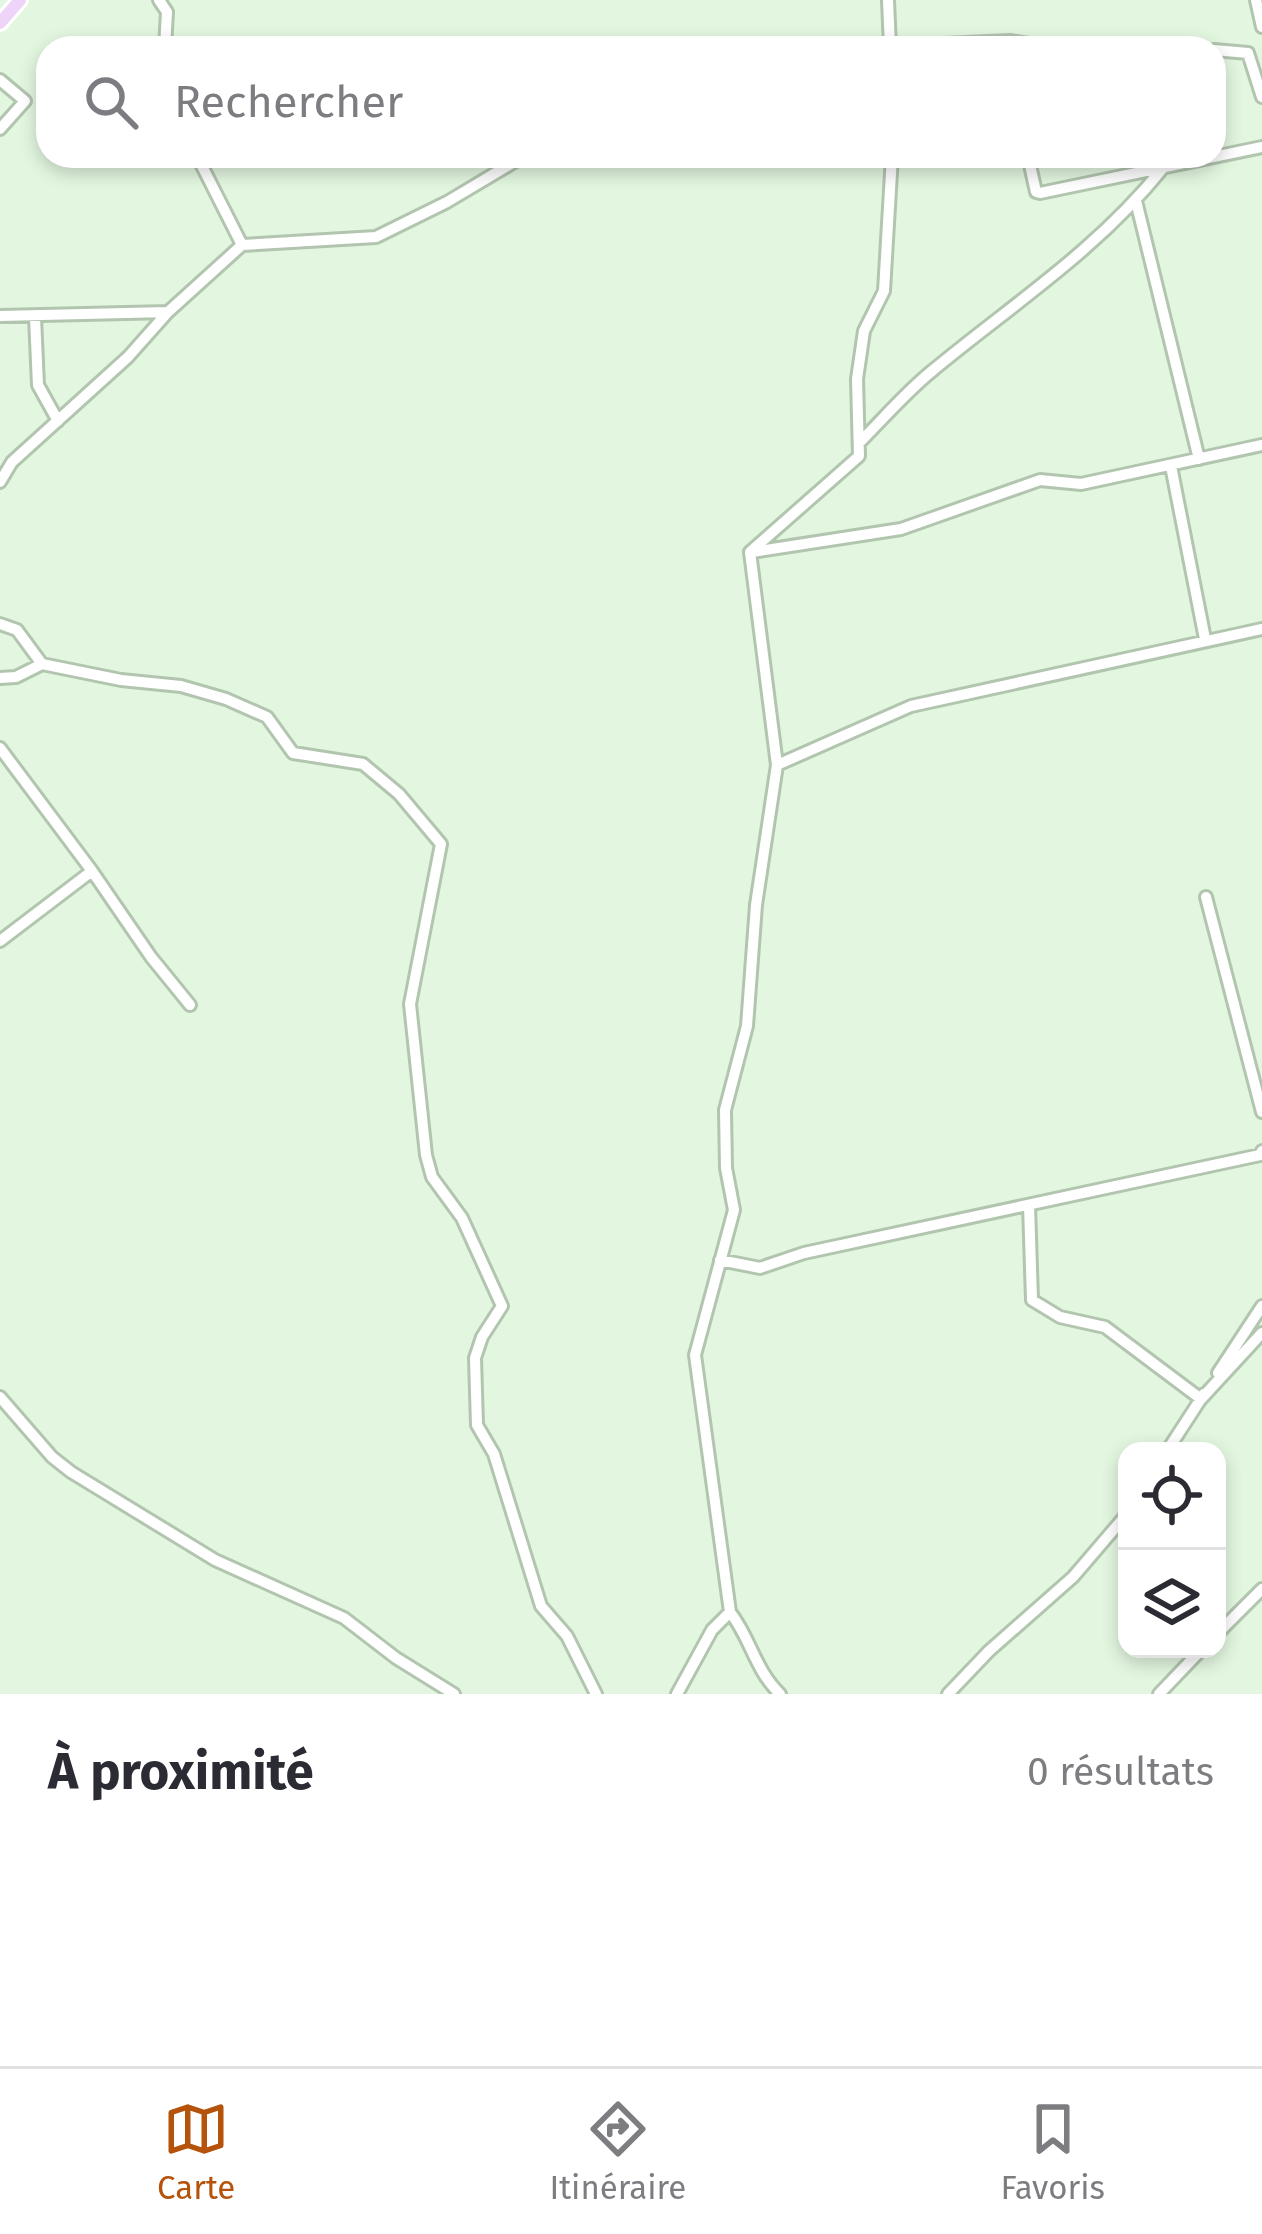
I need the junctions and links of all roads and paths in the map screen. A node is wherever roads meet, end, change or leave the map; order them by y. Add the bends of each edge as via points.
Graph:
1 (20, 0) edge
2 (159, 0) edge
3 (888, 0) edge
4 (1256, 0) edge
5 (0, 23) edge
6 (1262, 27) edge
7 (166, 36) edge
8 (890, 36) edge
9 (1226, 51) edge
10 (0, 80) edge
11 (1262, 97) edge
12 (0, 129) edge
13 (1262, 147) edge
14 (1226, 152) edge
15 (203, 168) edge
16 (504, 168) edge
17 (891, 168) edge
18 (1031, 168) edge
19 (1139, 168) edge
20 (1158, 168) edge
21 (1136, 201) junction
22 (242, 245) junction
23 (168, 312) junction
24 (0, 316) edge
25 (35, 317) junction
26 (58, 421) junction
27 (859, 443) junction
28 (1262, 445) edge
29 (1199, 459) junction
30 (1171, 466) junction
31 (0, 482) edge
32 (750, 552) junction
33 (0, 624) edge
34 (1262, 629) edge
35 (1204, 639) junction
36 (42, 664) junction
37 (0, 678) edge
38 (0, 748) edge
39 (777, 765) junction
40 (92, 871) junction
41 (1206, 897) dead end
42 (0, 941) edge
43 (190, 1005) dead end
44 (1262, 1112) edge
45 (1262, 1151) edge
46 (1029, 1205) junction
47 (720, 1260) junction
48 (1262, 1306) edge
49 (1262, 1333) edge
50 (0, 1397) edge
51 (1201, 1399) junction
52 (1173, 1442) edge
53 (1118, 1525) edge
54 (1262, 1588) edge
55 (730, 1612) junction
56 (1226, 1625) edge
57 (1193, 1658) edge
58 (454, 1694) edge
59 (596, 1694) edge
60 (677, 1694) edge
61 (781, 1694) edge
62 (948, 1694) edge
63 (1159, 1694) edge

1 - 5 main road
2 - 7 street
3 - 8 street
4 - 6 street
9 - 11 street via 1248,52
10 - 12 street via 25,101
13 - 14 street
15 - 22 street
16 - 22 street via 376,237
17 - 27 street via 884,291 864,331 857,379
18 - 19 street via 1040,194
20 - 21 street
21 - 27 street via 1050,282 929,373
21 - 29 street
22 - 23 street
23 - 25 street
23 - 26 street
24 - 25 street
25 - 26 street via 38,385
26 - 31 street
27 - 32 street via 859,456
28 - 29 street
29 - 30 street
30 - 32 street via 1081,484 1040,480 901,529
30 - 35 street
32 - 39 street
33 - 36 street via 17,630
34 - 35 street
35 - 39 street via 911,706
36 - 37 street
36 - 59 street via 181,686 267,717 293,753 363,764 441,844 410,1004 425,1155 502,1306 475,1358 477,1425 494,1454 541,1606 568,1636
38 - 40 street
39 - 47 street via 747,1026 725,1110 734,1210
40 - 42 street
40 - 43 street
41 - 44 street
45 - 46 street
46 - 47 street via 760,1268
46 - 51 street via 1032,1300 1060,1317 1106,1327
47 - 55 street via 695,1355
48 - 51 street
49 - 51 street
50 - 58 street via 71,1472 215,1560 344,1618
51 - 52 street
53 - 62 street
54 - 56 street
55 - 60 street
55 - 61 street via 757,1667
57 - 63 street

